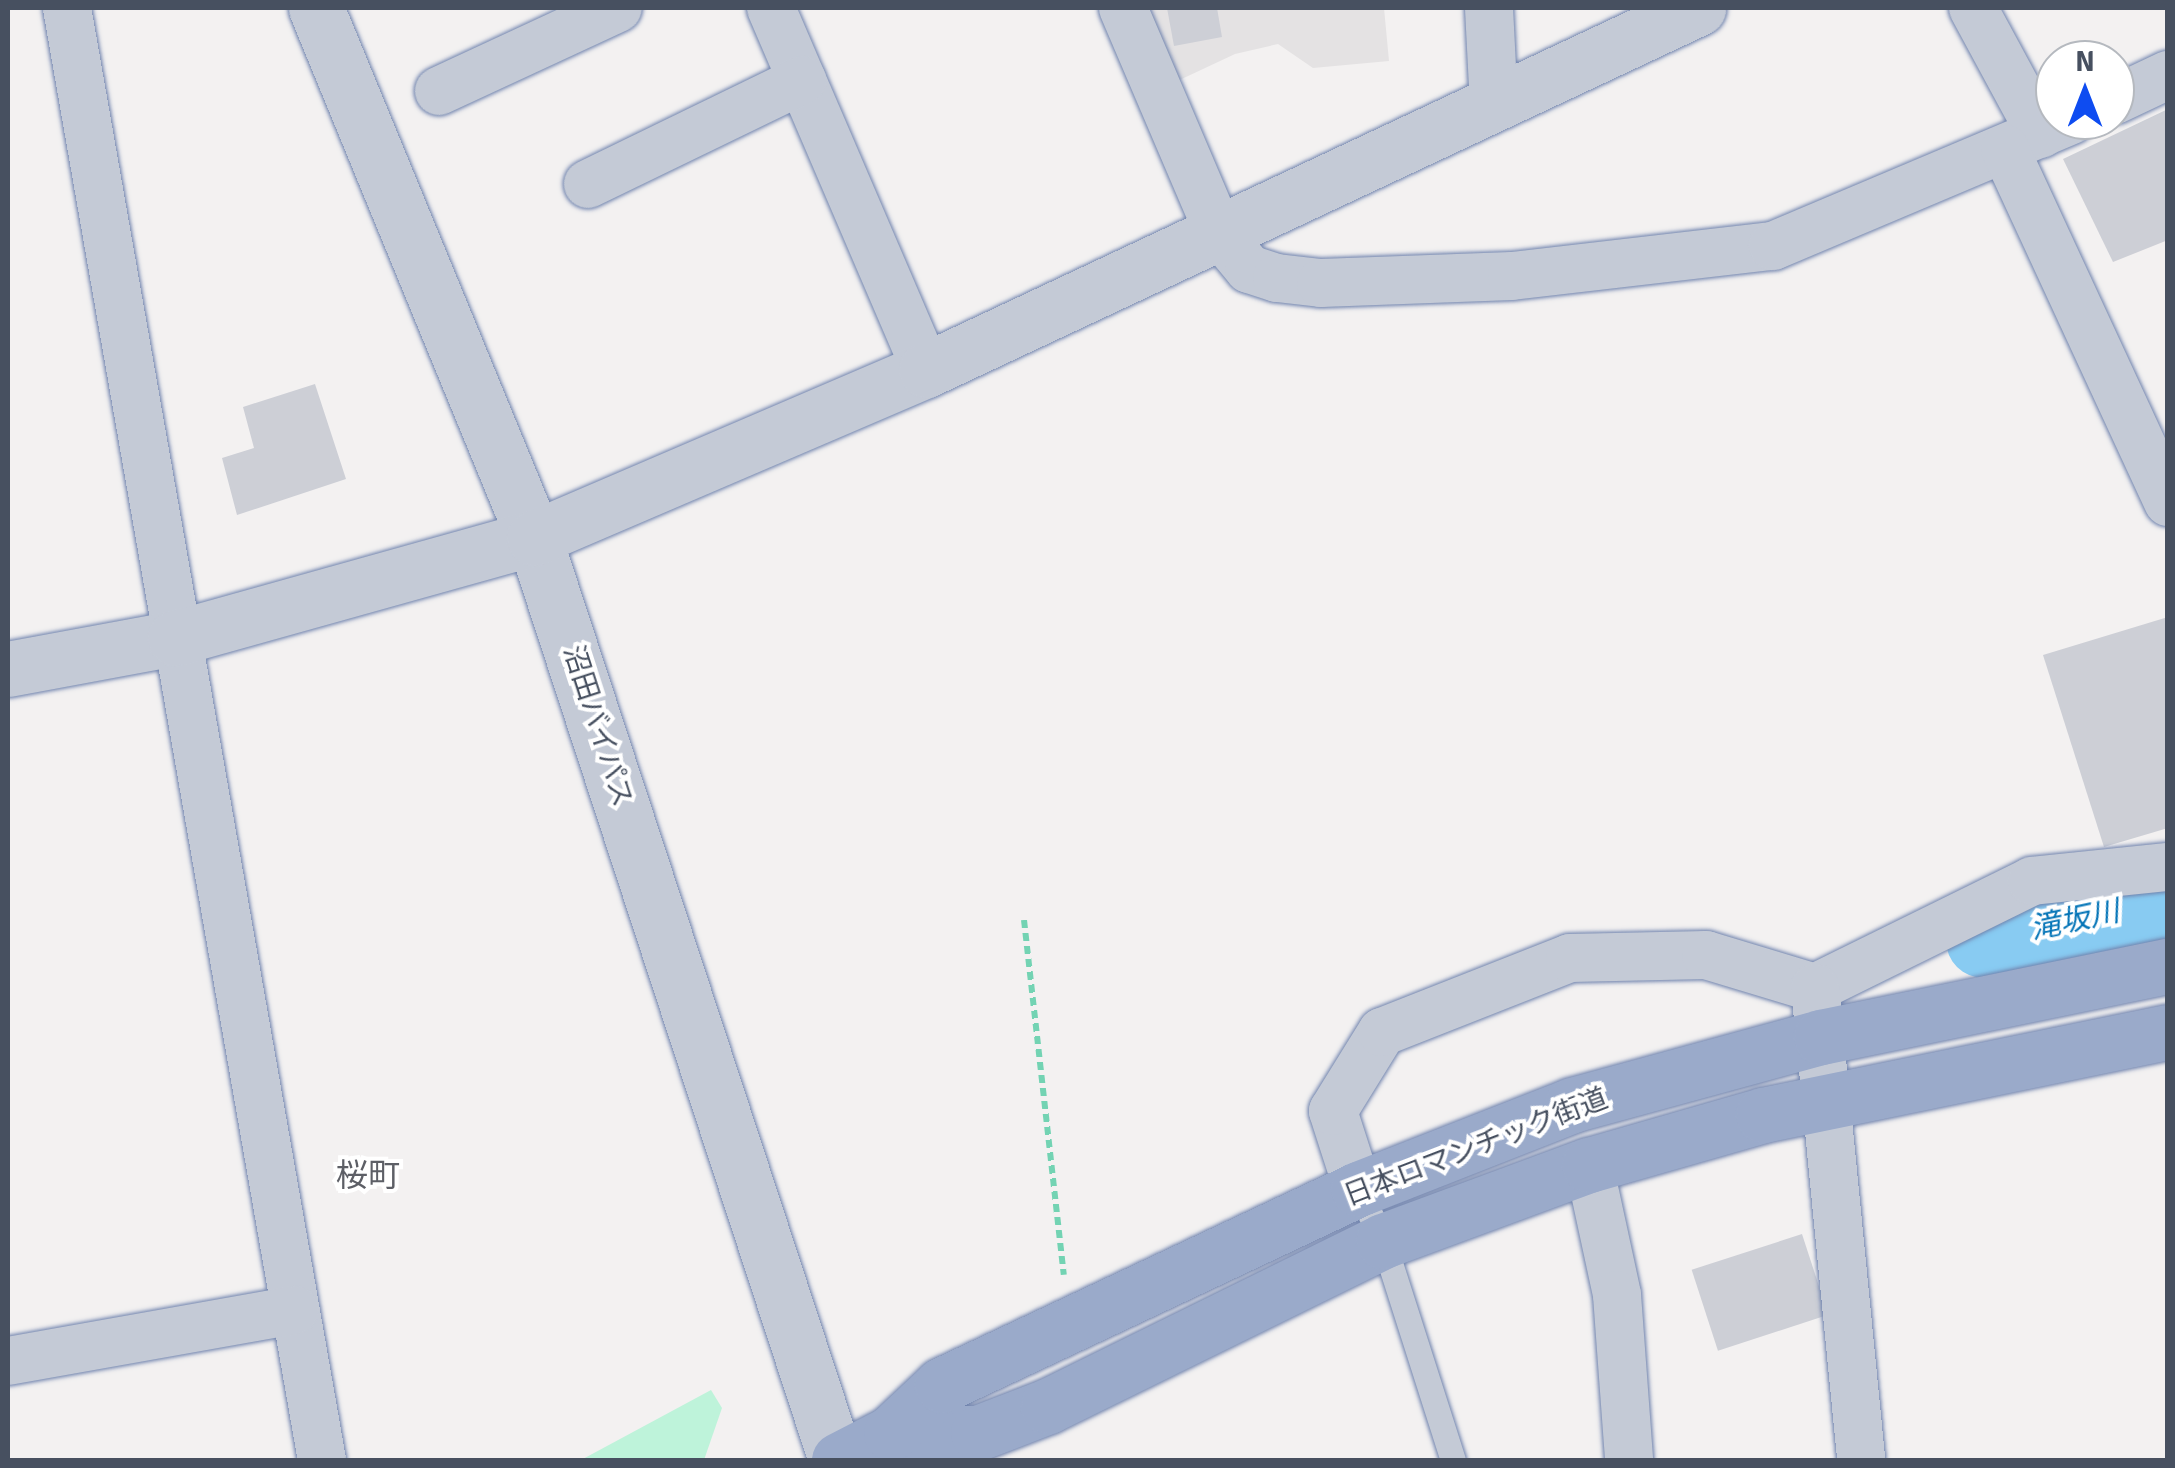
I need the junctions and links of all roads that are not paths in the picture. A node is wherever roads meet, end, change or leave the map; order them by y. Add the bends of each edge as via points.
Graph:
1 (67, 8) edge
2 (316, 8) edge
3 (618, 8) edge
4 (772, 8) edge
5 (1123, 8) edge
6 (1489, 8) edge
7 (1698, 8) edge
8 (1972, 8) edge
9 (2168, 75) edge
10 (802, 80) junction
11 (438, 91) dead end
12 (2135, 91) edge
13 (1494, 106) junction
14 (2035, 126) edge
15 (2035, 136) edge
16 (2041, 140) edge
17 (588, 184) dead end
18 (1219, 233) junction
19 (926, 370) junction
20 (2168, 502) edge
21 (534, 538) junction
22 (174, 638) junction
23 (8, 668) edge
24 (2168, 867) edge
25 (2168, 966) edge
26 (1818, 1012) junction
27 (2168, 1032) edge
28 (1826, 1102) junction
29 (1589, 1165) junction
30 (1358, 1189) junction
31 (1383, 1241) junction
32 (294, 1310) junction
33 (8, 1361) edge
34 (891, 1434) junction
35 (322, 1460) edge
36 (837, 1460) edge
37 (1453, 1460) edge
38 (1630, 1460) edge
39 (1860, 1460) edge

1 - 22 street
2 - 21 street, 沼田バイパス
3 - 11 street
4 - 10 street
5 - 18 street
6 - 13 street
7 - 13 street
8 - 14 street
9 - 12 street
10 - 17 street
10 - 19 street
13 - 18 street
15 - 18 street via 1773,246 1512,276 1321,283 1249,269
16 - 20 street
18 - 19 street
19 - 21 street
21 - 22 street
21 - 36 street, 沼田バイパス
22 - 23 street
22 - 32 street
24 - 26 street via 2032,882
25 - 26 highway, 日本ロマンチック街道
26 - 28 street
26 - 30 highway, 日本ロマンチック街道
26 - 30 street via 1706,956 1570,958 1382,1032 1332,1111
27 - 28 highway, 日本ロマンチック街道
28 - 29 highway, 日本ロマンチック街道
28 - 39 street
29 - 31 highway, 日本ロマンチック街道
29 - 38 street via 1617,1295
30 - 31 lane
30 - 34 highway, 日本ロマンチック街道 via 942,1385
31 - 34 highway, 日本ロマンチック街道 via 1048,1406 978,1433
31 - 37 lane
32 - 33 street
32 - 35 street
34 - 36 highway, 日本ロマンチック街道

